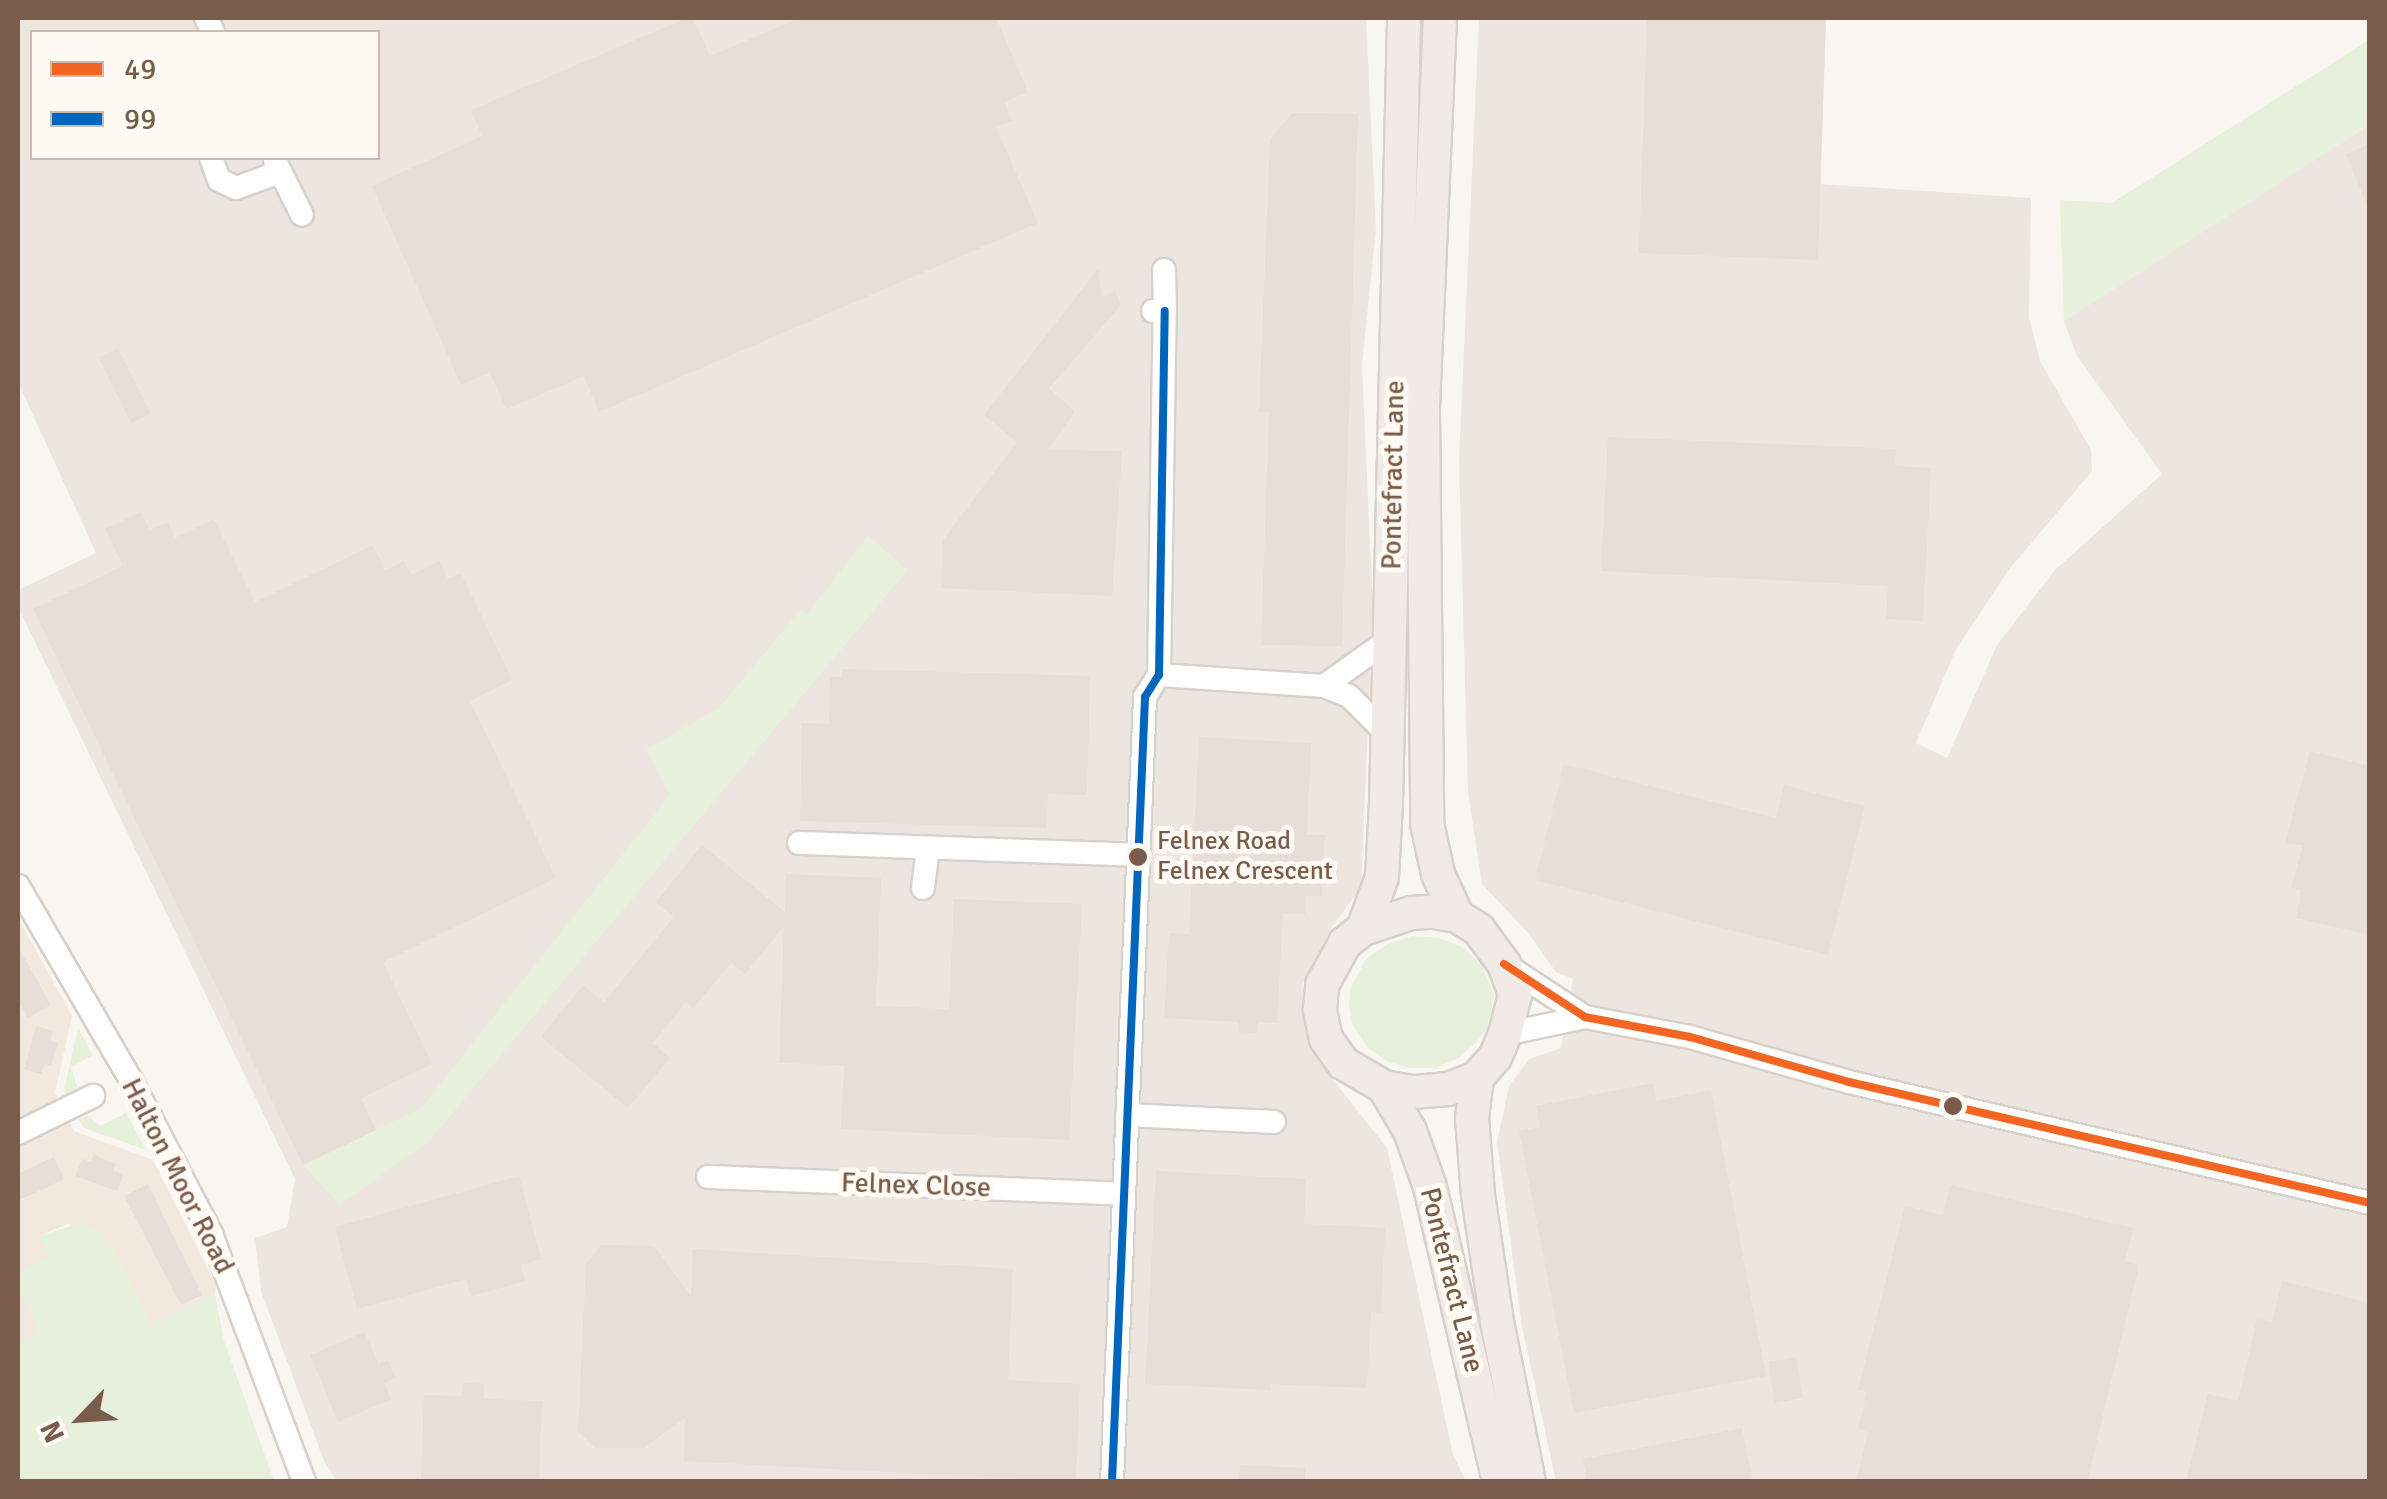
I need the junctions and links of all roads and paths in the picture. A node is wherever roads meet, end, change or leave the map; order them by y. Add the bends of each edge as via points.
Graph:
1 (1404, 18) edge
2 (1440, 18) edge
3 (212, 160) edge
4 (276, 164) edge
5 (302, 215) dead end
6 (1164, 270) dead end
7 (1390, 638) junction
8 (1159, 675) junction
9 (1324, 686) junction
10 (1388, 734) junction
11 (799, 843) dead end
12 (928, 848) junction
13 (1138, 855) junction
14 (18, 886) edge
15 (923, 888) dead end
16 (1457, 916) junction
17 (1363, 929) junction
18 (1504, 964) junction
19 (1585, 1017) junction
20 (1505, 1034) junction
21 (1477, 1078) junction
22 (1384, 1087) junction
23 (93, 1096) dead end
24 (1127, 1115) junction
25 (1274, 1122) dead end
26 (18, 1132) edge
27 (708, 1177) dead end
28 (1124, 1194) junction
29 (2370, 1203) edge
30 (304, 1482) edge
31 (1112, 1482) edge
32 (1499, 1482) edge
33 (1529, 1482) edge

1 - 7 highway, Pontefract Lane
2 - 16 highway, Pontefract Lane via 1423,414 1427,823 1438,874
3 - 4 street via 219,180 236,188
4 - 5 street
6 - 8 street
7 - 9 street
7 - 10 highway, Pontefract Lane
8 - 9 street
8 - 13 street via 1145,697
9 - 10 street via 1350,696
10 - 17 highway, Pontefract Lane via 1382,877
11 - 12 street
12 - 13 street
12 - 15 street
13 - 24 street
14 - 30 street, Halton Moor Road via 211,1234
16 - 17 highway via 1411,913
16 - 18 highway via 1479,930
17 - 22 highway via 1332,962 1320,1010 1326,1039 1343,1063
18 - 19 street
18 - 20 highway via 1515,994
19 - 20 street
19 - 29 street
20 - 21 highway
21 - 22 highway via 1412,1092
21 - 33 highway, Pontefract Lane via 1472,1118 1478,1195
22 - 32 highway, Pontefract Lane via 1410,1131 1430,1187
23 - 26 street
24 - 25 street
24 - 28 street
27 - 28 street, Felnex Close
28 - 31 street

